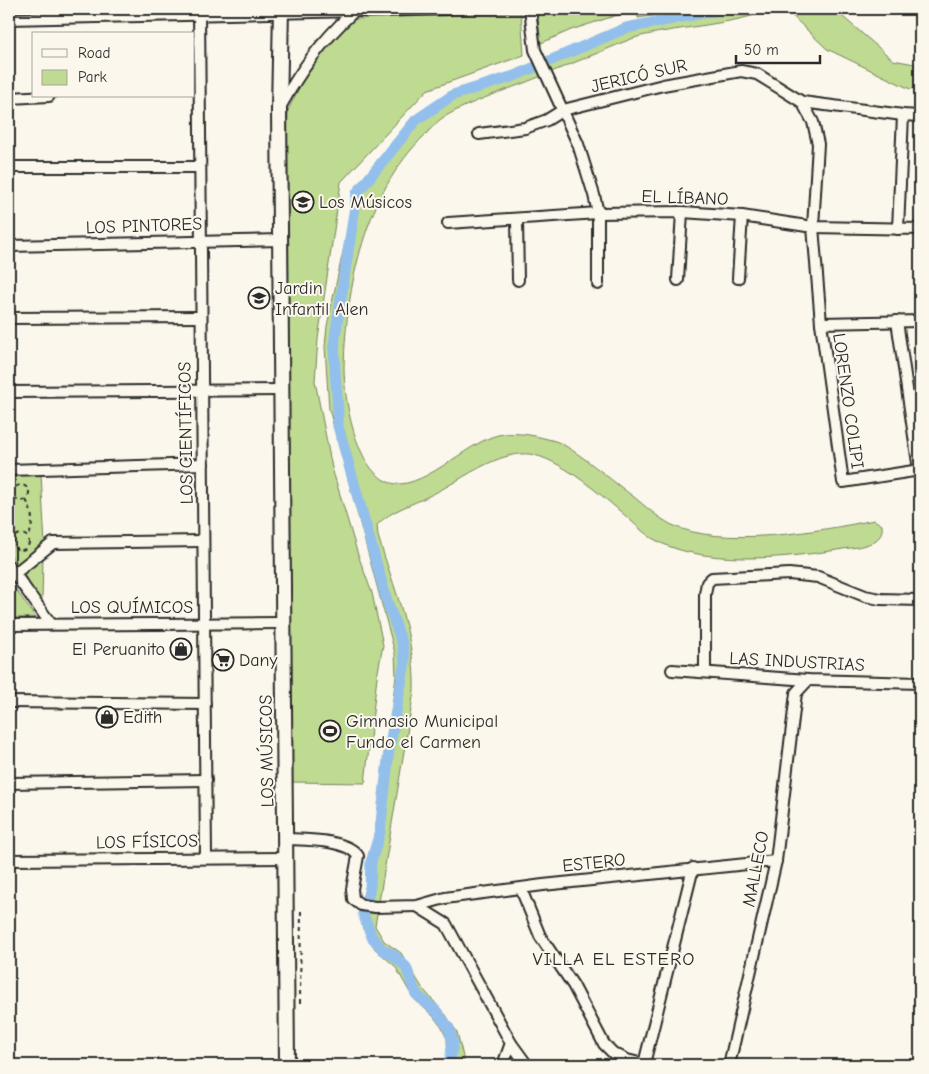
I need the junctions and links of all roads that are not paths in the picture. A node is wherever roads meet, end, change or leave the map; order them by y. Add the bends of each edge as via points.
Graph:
1 (447, 9) edge
2 (530, 9) edge
3 (281, 11) edge
4 (354, 11) junction
5 (199, 12) edge
6 (9, 19) edge
7 (197, 92) edge
8 (32, 97) edge
9 (9, 98) edge
10 (802, 102) junction
11 (280, 108) junction
12 (563, 110) junction
13 (903, 116) junction
14 (920, 116) edge
15 (479, 134) dead end
16 (9, 167) edge
17 (200, 167) junction
18 (682, 212) junction
19 (598, 213) junction
20 (742, 216) junction
21 (517, 220) junction
22 (448, 223) dead end
23 (813, 227) junction
24 (898, 229) junction
25 (920, 229) edge
26 (201, 240) junction
27 (281, 240) junction
28 (9, 246) edge
29 (738, 278) dead end
30 (518, 280) dead end
31 (678, 280) dead end
32 (598, 284) dead end
33 (201, 317) junction
34 (9, 318) edge
35 (897, 321) junction
36 (920, 321) edge
37 (821, 323) junction
38 (202, 389) junction
39 (282, 390) junction
40 (9, 392) edge
41 (203, 464) junction
42 (9, 470) edge
43 (919, 470) edge
44 (203, 541) junction
45 (12, 570) edge
46 (920, 600) edge
47 (284, 623) junction
48 (51, 624) junction
49 (204, 624) junction
50 (9, 625) edge
51 (672, 670) dead end
52 (705, 672) junction
53 (808, 680) junction
54 (920, 683) edge
55 (9, 702) edge
56 (205, 704) junction
57 (206, 780) junction
58 (9, 783) edge
59 (286, 839) junction
60 (206, 857) junction
61 (287, 858) junction
62 (9, 860) edge
63 (776, 861) junction
64 (693, 868) junction
65 (521, 889) junction
66 (417, 906) junction
67 (511, 1043) junction
68 (287, 1065) edge
69 (503, 1065) edge
70 (527, 1065) edge
71 (646, 1065) edge
72 (729, 1065) edge

1 - 4 street
2 - 12 street via 535,50
3 - 4 street
3 - 5 street
3 - 11 street, LOS MÚSICOS
4 - 11 street, LOS MÚSICOS via 325,39 298,75
5 - 6 street
5 - 7 street, LOS CIENTÍFICOS
7 - 17 street, LOS CIENTÍFICOS
8 - 9 street
10 - 12 street, JERICÓ SUR via 757,74 741,71 663,85
10 - 13 street
10 - 23 street, LORENZO COLIPI via 814,122 818,144
11 - 27 street, LOS MÚSICOS
12 - 15 street, JERICÓ SUR via 525,128
12 - 19 street via 585,161
13 - 14 street
13 - 24 street
16 - 17 street
17 - 26 street, LOS CIENTÍFICOS
18 - 19 street, EL LÍBANO
18 - 20 street, EL LÍBANO
18 - 31 street
19 - 21 street, EL LÍBANO
19 - 32 street
20 - 23 street, EL LÍBANO
20 - 29 street
21 - 22 street, EL LÍBANO
21 - 30 street
23 - 24 street, EL LÍBANO
23 - 37 street, LORENZO COLIPI
24 - 25 street, EL LÍBANO
26 - 27 street, LOS PINTORES
26 - 28 street, LOS PINTORES
26 - 33 street, LOS CIENTÍFICOS
27 - 39 street, LOS MÚSICOS
33 - 34 street
33 - 38 street, LOS CIENTÍFICOS
35 - 36 street
35 - 37 street
35 - 43 street
37 - 43 street, LORENZO COLIPI via 844,482
38 - 39 street
38 - 40 street
38 - 41 street, LOS CIENTÍFICOS
39 - 47 street, LOS MÚSICOS
41 - 42 street
41 - 44 street, LOS CIENTÍFICOS
44 - 45 street via 53,543
44 - 49 street, LOS CIENTÍFICOS
45 - 48 street, LOS QUÍMICOS
46 - 52 street via 872,598 818,577 789,574 712,578 705,594
47 - 49 street, LOS QUÍMICOS
47 - 59 street, LOS MÚSICOS
48 - 49 street, LOS QUÍMICOS
48 - 50 street
49 - 56 street, LOS CIENTÍFICOS
51 - 52 street, LAS INDUSTRIAS
52 - 53 street, LAS INDUSTRIAS
53 - 54 street, LAS INDUSTRIAS
53 - 63 street, MALLECO via 796,693
55 - 56 street
56 - 57 street, LOS CIENTÍFICOS
57 - 58 street
57 - 60 street, LOS CIENTÍFICOS
59 - 61 street, LOS MÚSICOS
59 - 66 street, ESTERO via 353,848 358,856 353,899 361,905
60 - 61 street, LOS FÍSICOS
60 - 62 street, LOS FÍSICOS
61 - 68 street, LOS MÚSICOS
63 - 64 street, ESTERO
63 - 72 street, MALLECO
64 - 65 street, ESTERO
64 - 71 street
65 - 66 street, ESTERO via 445,898
65 - 71 street via 540,936 573,985 604,1044 627,1060
66 - 67 street via 446,924
67 - 69 street
67 - 70 street

